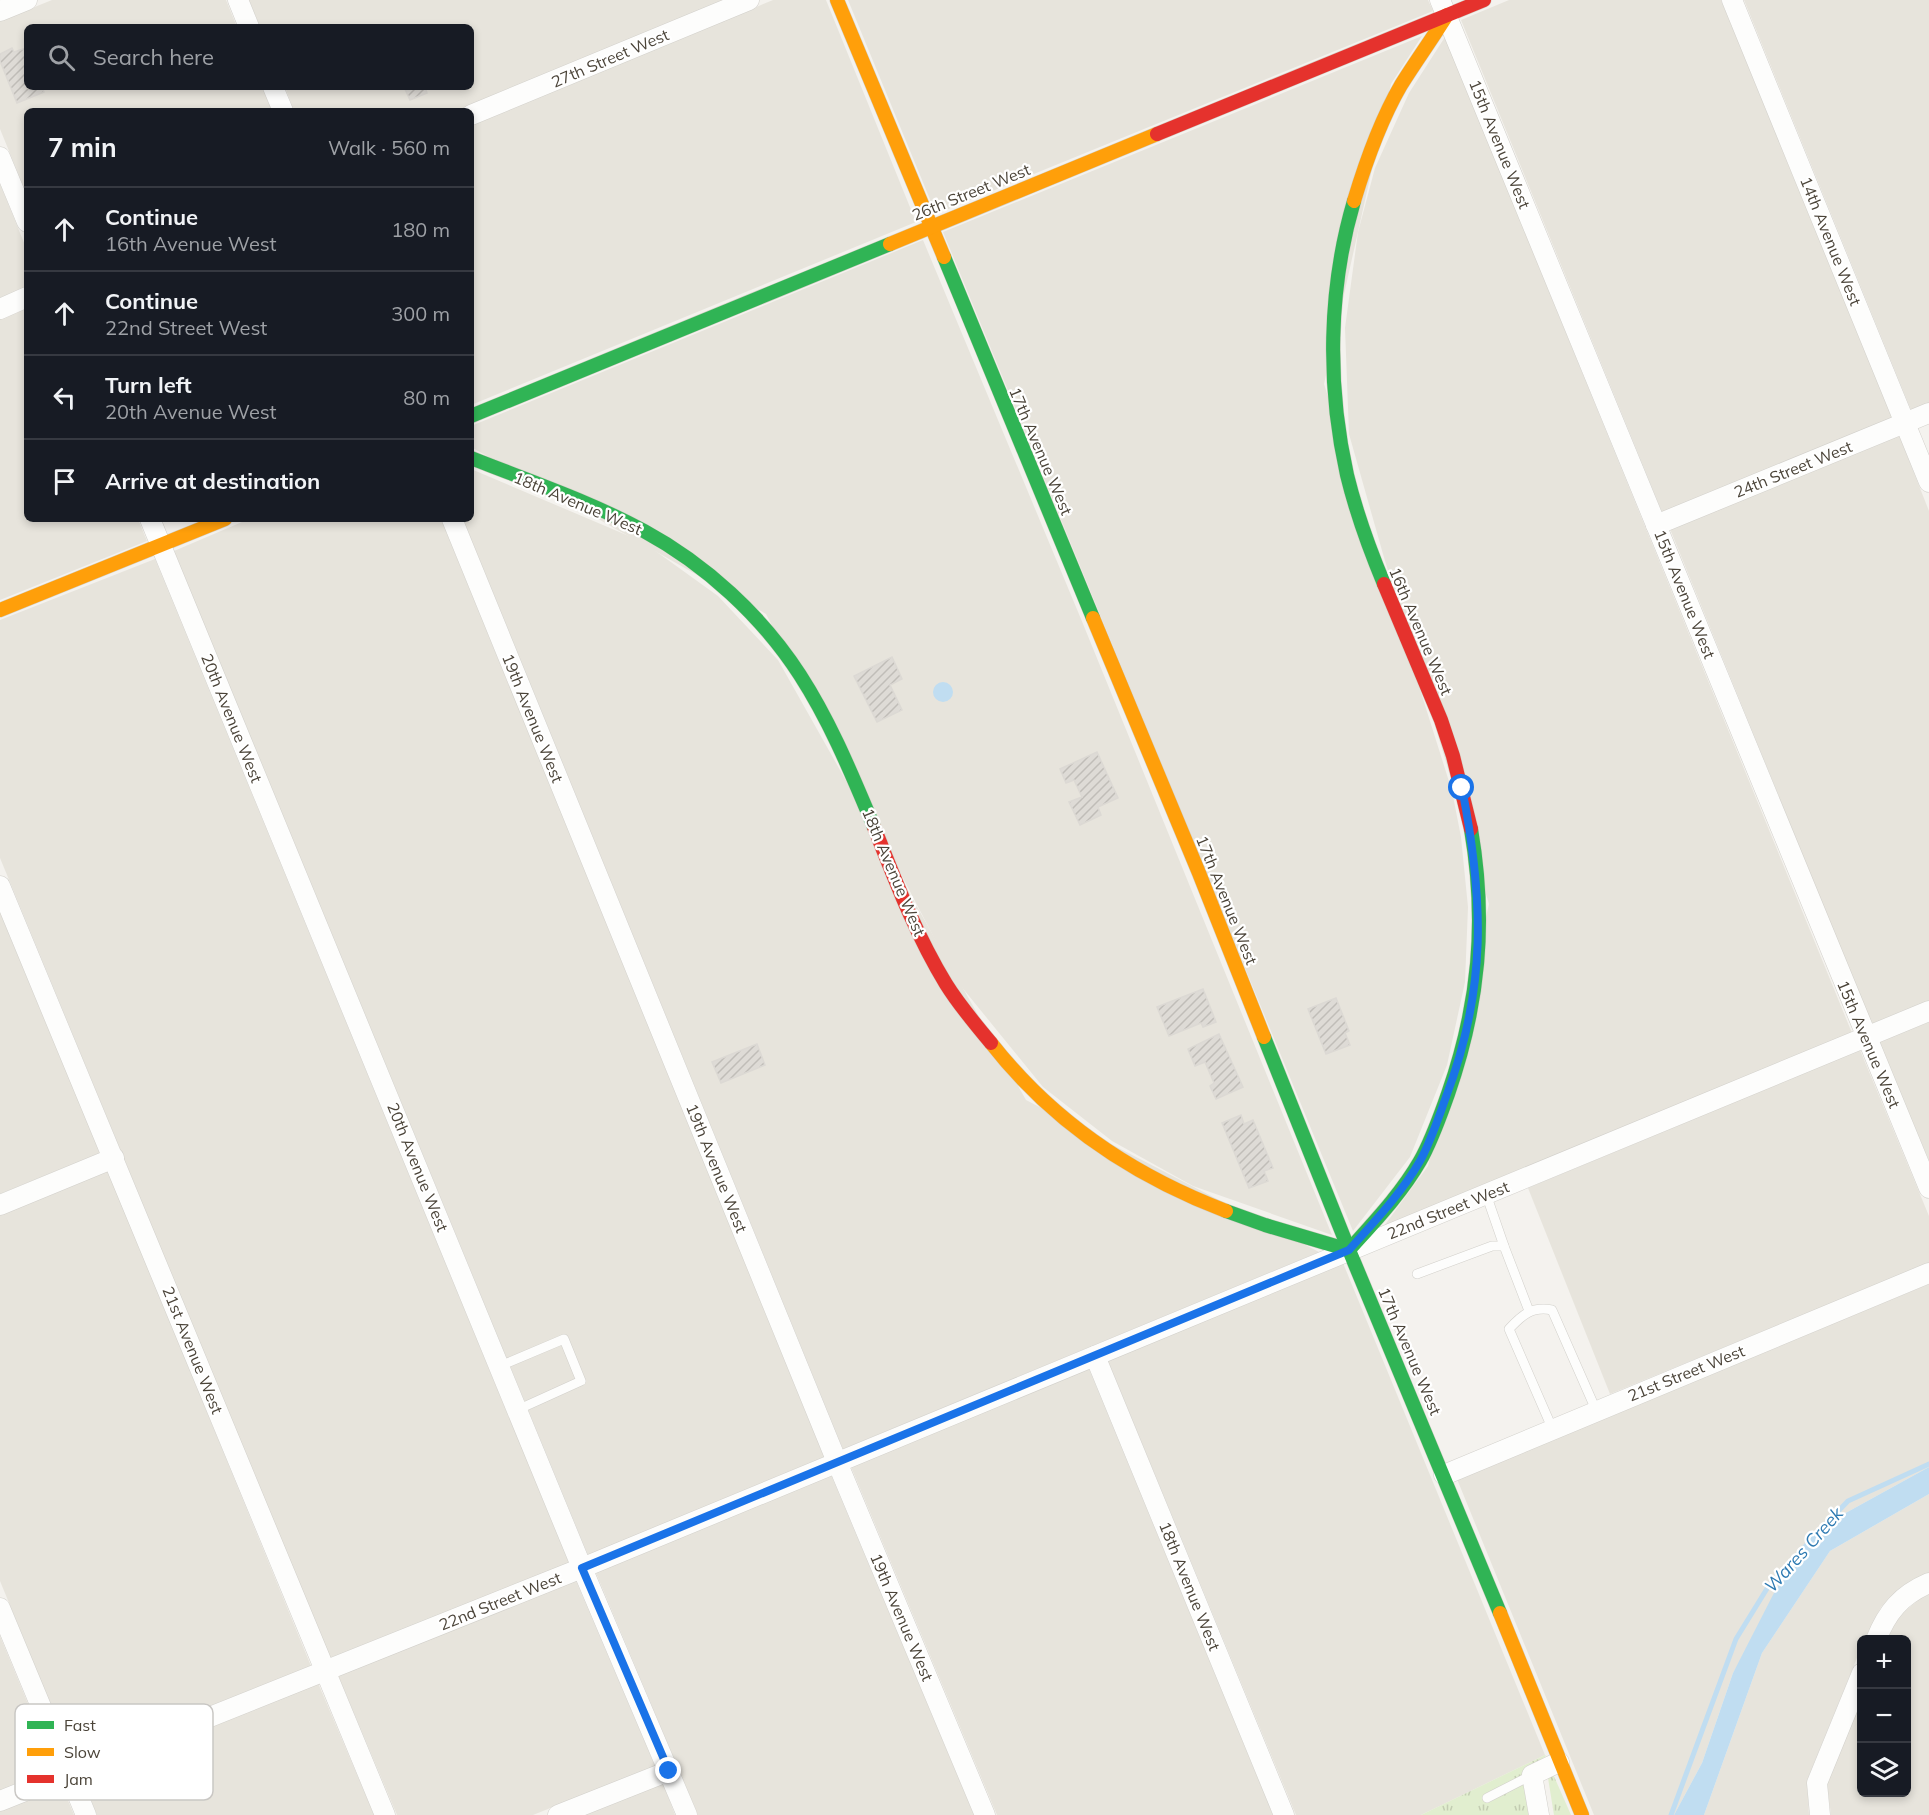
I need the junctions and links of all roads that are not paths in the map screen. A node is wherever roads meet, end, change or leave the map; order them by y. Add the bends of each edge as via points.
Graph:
1 (27, 0) edge
2 (238, 0) edge
3 (749, 0) edge
4 (837, 0) edge
5 (1484, 0) edge
6 (1732, 0) edge
7 (1444, 8) edge
8 (0, 11) edge
9 (248, 24) edge
10 (274, 90) edge
11 (282, 108) edge
12 (474, 114) edge
13 (0, 157) edge
14 (24, 215) edge
15 (929, 227) junction
16 (24, 298) edge
17 (0, 309) edge
18 (1929, 413) edge
19 (474, 415) edge
20 (1905, 423) junction
21 (474, 459) edge
22 (1929, 483) edge
23 (151, 522) edge
24 (218, 522) edge
25 (453, 522) edge
26 (1656, 525) junction
27 (161, 546) junction
28 (0, 610) edge
29 (0, 886) edge
30 (1929, 1011) edge
31 (1866, 1037) junction
32 (114, 1158) junction
33 (1929, 1188) edge
34 (1486, 1194) junction
35 (0, 1205) edge
36 (1503, 1246) junction
37 (1349, 1250) junction
38 (1929, 1273) edge
39 (1417, 1274) dead end
40 (1529, 1311) junction
41 (1095, 1356) junction
42 (500, 1366) junction
43 (517, 1410) junction
44 (1596, 1410) junction
45 (1553, 1430) junction
46 (837, 1462) junction
47 (1444, 1475) junction
48 (582, 1568) junction
49 (1929, 1583) edge
50 (0, 1608) edge
51 (1878, 1635) edge
52 (324, 1670) junction
53 (1857, 1685) edge
54 (40, 1704) edge
55 (213, 1715) edge
56 (1559, 1762) junction
57 (669, 1771) junction
58 (1532, 1775) junction
59 (15, 1795) edge
60 (1486, 1798) dead end
61 (80, 1800) edge
62 (0, 1801) edge
63 (86, 1815) edge
64 (386, 1815) edge
65 (558, 1815) edge
66 (687, 1815) edge
67 (985, 1815) edge
68 (1284, 1815) edge
69 (1539, 1815) edge
70 (1582, 1815) edge
71 (1820, 1815) edge

1 - 8 street
2 - 9 street
3 - 12 street, 27th Street West
4 - 15 street, 17th Avenue West
5 - 7 street, 26th Street West
6 - 20 street, 14th Avenue West
7 - 15 street, 26th Street West
7 - 26 street, 15th Avenue West
7 - 37 street, 16th Avenue West via 1379,130 1366,165 1338,281 1334,383 1339,436 1354,505 1442,723 1462,788 1479,905 1477,966 1469,1025 1436,1126 1419,1161 1389,1206
10 - 11 street
13 - 14 street
15 - 19 street, 26th Street West
15 - 37 street, 17th Avenue West via 1199,873
16 - 17 street
18 - 20 street, 24th Street West
20 - 22 street, 14th Avenue West
20 - 26 street, 24th Street West
21 - 37 street, 18th Avenue West via 639,528 689,560 758,621 813,695 839,741 902,894 947,985 1035,1094 1105,1149 1188,1195 1292,1235
23 - 27 street, 20th Avenue West
24 - 27 street
25 - 46 street, 19th Avenue West
26 - 31 street, 15th Avenue West
27 - 28 street
27 - 42 street, 20th Avenue West
29 - 32 street, 21st Avenue West
30 - 31 street, 22nd Street West
31 - 33 street, 15th Avenue West
31 - 34 street, 22nd Street West
32 - 35 street
32 - 52 street, 21st Avenue West
34 - 36 lane
34 - 37 street, 22nd Street West
36 - 39 lane via 1492,1246
36 - 40 lane
37 - 41 street, 22nd Street West
37 - 47 street, 17th Avenue West
38 - 44 street, 21st Street West
40 - 44 lane via 1552,1310
40 - 45 lane via 1509,1329
41 - 46 street, 22nd Street West
41 - 68 street, 18th Avenue West
42 - 43 street, 20th Avenue West
42 - 43 lane via 564,1339 569,1349 581,1381
43 - 48 street, 20th Avenue West
44 - 45 street, 21st Street West
45 - 47 street, 21st Street West
46 - 48 street, 22nd Street West
46 - 67 street, 19th Avenue West
47 - 56 street, 17th Avenue West
48 - 52 street, 22nd Street West
48 - 57 street, 20th Avenue West
49 - 51 street via 1889,1613
50 - 54 street
52 - 55 street, 22nd Street West
52 - 64 street, 21st Avenue West
53 - 71 street via 1817,1783
56 - 58 street
56 - 70 street, 17th Avenue West
57 - 65 street
57 - 66 street, 20th Avenue West
58 - 60 lane
58 - 69 street
59 - 62 street, 22nd Street West
61 - 63 street

